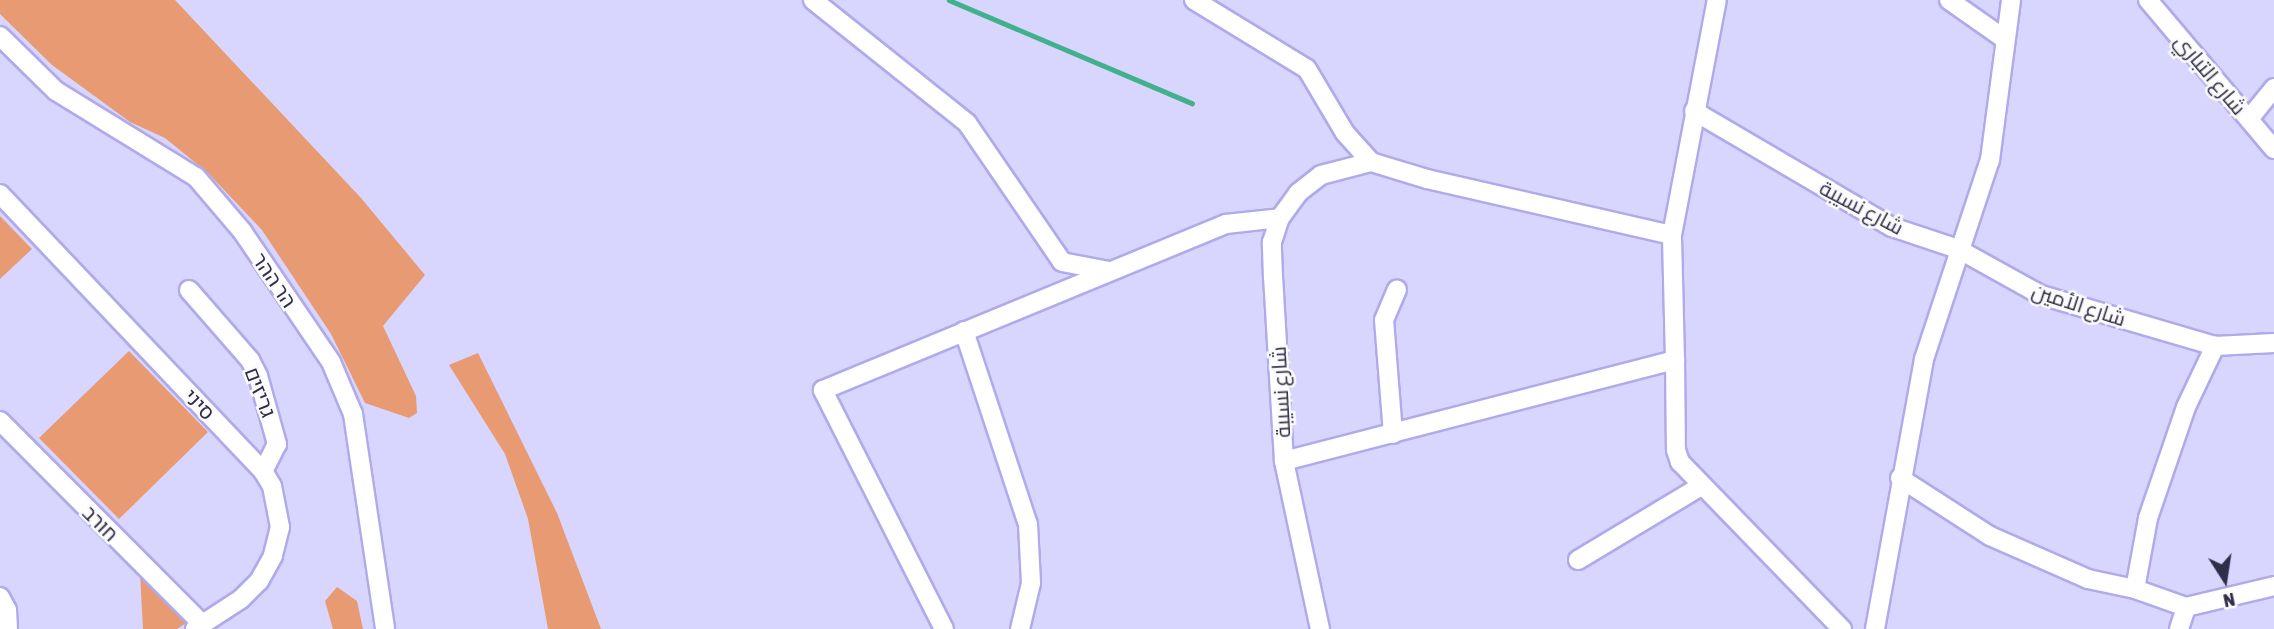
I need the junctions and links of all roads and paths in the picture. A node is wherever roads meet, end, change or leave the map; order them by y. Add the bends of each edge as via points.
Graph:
1 (813, 0) edge
2 (1194, 0) edge
3 (1717, 0) edge
4 (1949, 0) edge
5 (2011, 0) edge
6 (2148, 0) edge
7 (0, 36) edge
8 (2003, 38) junction
9 (2274, 88) edge
10 (1694, 111) junction
11 (2249, 119) junction
12 (2274, 149) edge
13 (1371, 162) junction
14 (0, 194) edge
15 (1280, 218) junction
16 (1672, 235) junction
17 (1958, 249) junction
18 (1109, 271) junction
19 (189, 290) dead end
20 (1397, 290) dead end
21 (964, 331) junction
22 (2274, 342) edge
23 (2215, 346) junction
24 (1675, 360) junction
25 (0, 421) edge
26 (1393, 434) junction
27 (1284, 461) junction
28 (263, 471) junction
29 (1900, 478) junction
30 (1701, 486) junction
31 (1578, 560) dead end
32 (2274, 586) edge
33 (2135, 589) junction
34 (0, 597) edge
35 (2186, 607) junction
36 (199, 627) edge
37 (8, 629) edge
38 (385, 629) edge
39 (944, 629) edge
40 (1020, 629) edge
41 (1320, 629) edge
42 (1842, 629) edge
43 (1875, 629) edge
44 (2179, 629) edge

1 - 18 street via 967,123 1062,262
2 - 13 street via 1307,69 1345,133
3 - 10 street
4 - 8 street
5 - 8 street
6 - 11 street, شارع التباري
7 - 38 street, הר ההר via 56,91 196,177 242,231 331,362 353,414
8 - 17 street via 1990,160
9 - 11 street
10 - 16 street
10 - 17 street, شارع نسيبة via 1892,227
11 - 12 street, شارع التباري
13 - 15 street, شارع نسيبة via 1321,175 1298,193
13 - 16 street
14 - 28 street, סיני
15 - 18 street via 1226,224
15 - 27 street, شارع نسيبة via 1272,242
16 - 24 street
17 - 23 street, شارع الأمين via 2041,295
17 - 29 street via 1924,359
18 - 21 street
19 - 28 street, גריזים via 250,360 258,376 277,444
20 - 26 street via 1384,320
21 - 39 street via 823,390
21 - 40 street via 1028,524 1031,583
22 - 23 street, شارع الأمين
23 - 33 street via 2186,407 2148,518
24 - 26 street, شارع نسيبة
24 - 30 street via 1676,450
25 - 36 street, חורב
26 - 27 street, شارع نسيبة
27 - 41 street
28 - 36 street, סיני via 277,505 280,527 273,556 259,581 241,599
29 - 33 street via 1990,536 2088,579
29 - 43 street
30 - 31 street
30 - 42 street
32 - 35 street
33 - 35 street
34 - 37 street via 7,610
35 - 44 street

